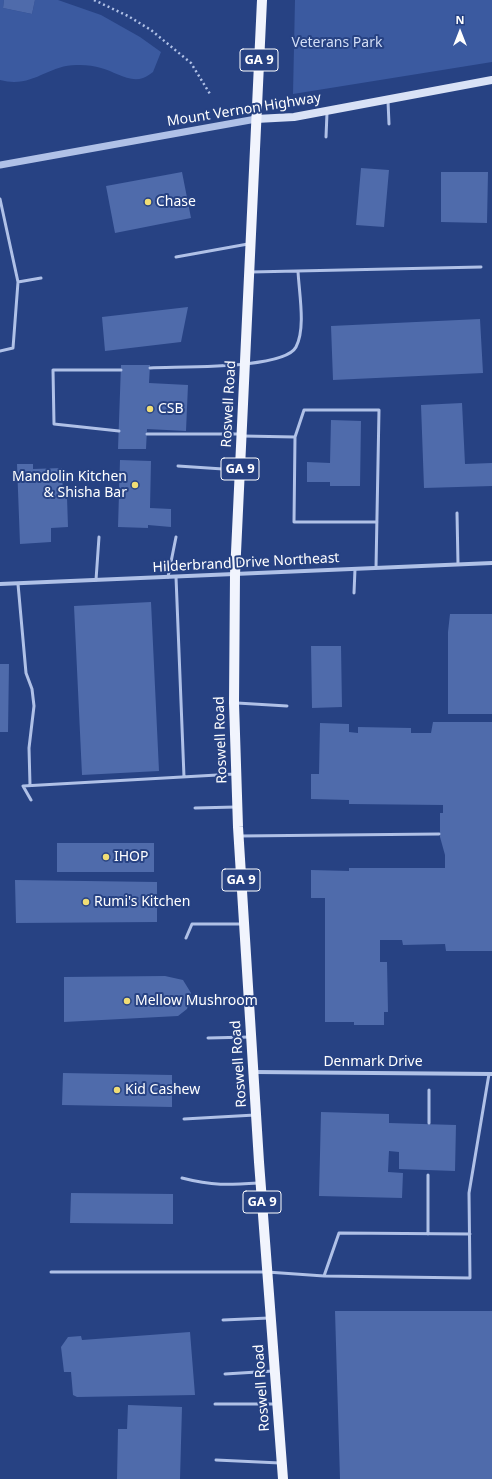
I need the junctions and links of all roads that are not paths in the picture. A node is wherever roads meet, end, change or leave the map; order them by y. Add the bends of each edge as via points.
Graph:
1 (262, 0) edge
2 (492, 80) edge
3 (388, 99) junction
4 (327, 111) junction
5 (256, 120) junction
6 (389, 124) dead end
7 (326, 137) dead end
8 (0, 165) edge
9 (0, 199) edge
10 (6, 225) junction
11 (0, 226) edge
12 (250, 244) junction
13 (176, 256) dead end
14 (481, 267) dead end
15 (298, 271) junction
16 (249, 272) junction
17 (41, 278) dead end
18 (18, 282) junction
19 (0, 351) edge
20 (244, 365) junction
21 (150, 368) dead end
22 (121, 370) dead end
23 (119, 431) dead end
24 (147, 434) dead end
25 (241, 435) junction
26 (295, 437) junction
27 (178, 466) dead end
28 (240, 470) junction
29 (457, 513) dead end
30 (377, 522) junction
31 (99, 537) dead end
32 (176, 537) dead end
33 (492, 563) edge
34 (458, 564) junction
35 (376, 568) junction
36 (355, 569) junction
37 (234, 574) junction
38 (168, 577) junction
39 (176, 577) junction
40 (96, 580) junction
41 (0, 584) edge
42 (18, 584) junction
43 (354, 593) dead end
44 (234, 703) junction
45 (287, 706) dead end
46 (236, 774) junction
47 (184, 777) junction
48 (30, 785) junction
49 (31, 800) dead end
50 (237, 807) junction
51 (195, 808) dead end
52 (439, 834) dead end
53 (239, 836) junction
54 (244, 924) junction
55 (186, 938) dead end
56 (251, 1037) junction
57 (208, 1038) dead end
58 (254, 1072) junction
59 (490, 1074) edge
60 (429, 1090) dead end
61 (256, 1114) junction
62 (184, 1119) dead end
63 (429, 1123) dead end
64 (428, 1176) dead end
65 (182, 1178) dead end
66 (261, 1183) junction
67 (428, 1234) junction
68 (470, 1234) junction
69 (51, 1272) dead end
70 (267, 1272) junction
71 (324, 1276) junction
72 (271, 1318) junction
73 (223, 1320) dead end
74 (275, 1371) junction
75 (224, 1374) dead end
76 (214, 1404) dead end
77 (277, 1404) junction
78 (216, 1460) dead end
79 (282, 1463) junction
80 (283, 1479) edge

1 - 5 main road, Roswell Road / GA 9
2 - 3 main road, Mount Vernon Highway
3 - 4 main road, Mount Vernon Highway
3 - 6 lane
4 - 5 main road, Mount Vernon Highway
4 - 7 lane
5 - 8 street, Mount Vernon Highway
5 - 12 main road, Roswell Road / GA 9
9 - 10 lane
10 - 11 lane
10 - 18 lane
12 - 13 lane
12 - 16 main road, Roswell Road / GA 9
14 - 15 lane
15 - 16 lane
15 - 20 lane via 301,332 295,349 283,356
16 - 20 main road, Roswell Road / GA 9
17 - 18 lane
18 - 19 lane via 13,348
20 - 21 lane
20 - 25 main road, Roswell Road / GA 9
22 - 23 lane via 54,370 54,424
24 - 25 lane
25 - 26 lane
25 - 28 main road, Roswell Road / GA 9
26 - 30 lane via 294,522
26 - 30 lane via 304,410 379,410
27 - 28 lane
28 - 37 main road, Roswell Road / GA 9
29 - 34 lane
30 - 35 lane
31 - 40 lane
32 - 38 lane
33 - 34 street, Hilderbrand Drive Northeast
34 - 35 street, Hilderbrand Drive Northeast
35 - 36 street, Hilderbrand Drive Northeast
36 - 37 street, Hilderbrand Drive Northeast
36 - 43 lane
37 - 39 street, Hilderbrand Drive Northeast
37 - 44 main road, Roswell Road / GA 9
38 - 39 street, Hilderbrand Drive Northeast
38 - 40 street, Hilderbrand Drive Northeast
39 - 47 lane
40 - 42 street, Hilderbrand Drive Northeast
41 - 42 street, Hilderbrand Drive Northeast
42 - 48 lane via 26,673 32,689 34,706 29,748
44 - 45 lane
44 - 46 main road, Roswell Road / GA 9
46 - 47 lane
46 - 50 main road, Roswell Road / GA 9
47 - 48 lane
48 - 49 lane via 23,786
50 - 51 lane
50 - 53 main road, Roswell Road / GA 9
52 - 53 lane
53 - 54 main road, Roswell Road / GA 9
54 - 55 lane via 192,924
54 - 56 main road, Roswell Road / GA 9
56 - 57 lane
56 - 58 main road, Roswell Road / GA 9
58 - 59 street, Denmark Drive
58 - 61 main road, Roswell Road / GA 9
59 - 68 lane via 469,1193
60 - 63 lane
61 - 62 lane
61 - 66 main road, Roswell Road / GA 9
64 - 67 lane
65 - 66 lane via 223,1186
66 - 70 main road, Roswell Road / GA 9
67 - 68 lane
67 - 71 lane via 339,1233
68 - 71 lane via 470,1278
69 - 70 lane
70 - 71 lane
70 - 72 main road, Roswell Road / GA 9
72 - 73 lane
72 - 74 main road, Roswell Road / GA 9
74 - 75 lane
74 - 77 main road, Roswell Road / GA 9
76 - 77 lane
77 - 79 main road, Roswell Road / GA 9
78 - 79 lane
79 - 80 main road, Roswell Road / GA 9

